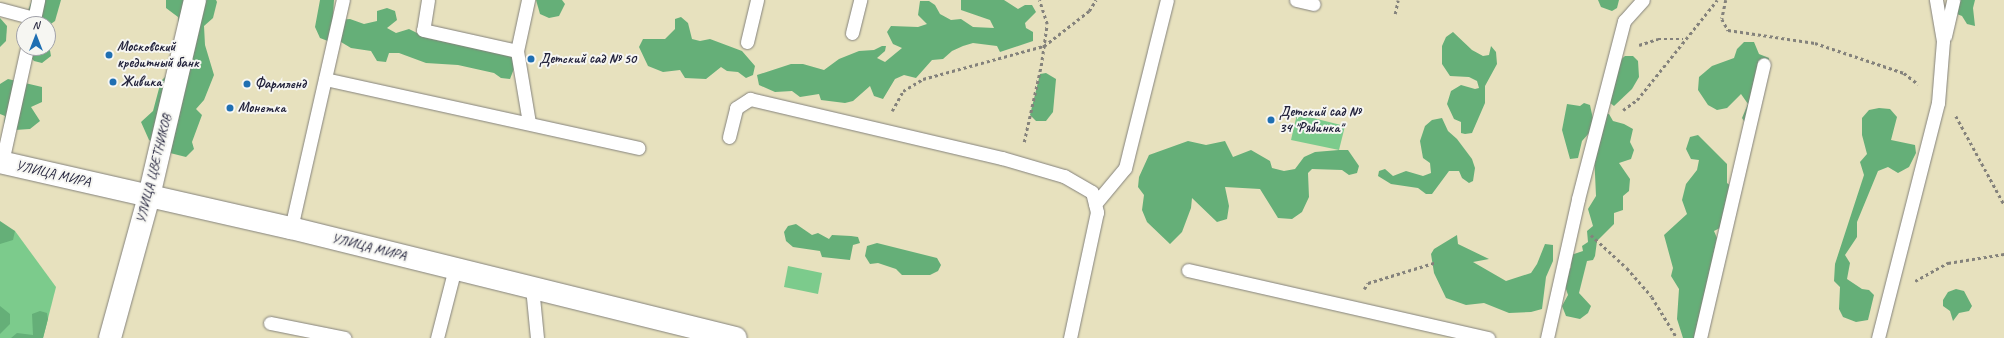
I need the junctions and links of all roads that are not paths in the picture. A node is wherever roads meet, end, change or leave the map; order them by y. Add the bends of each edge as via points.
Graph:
1 (38, 0) edge
2 (195, 0) edge
3 (343, 0) edge
4 (428, 0) edge
5 (528, 0) edge
6 (757, 0) edge
7 (860, 0) edge
8 (1167, 0) edge
9 (1296, 0) edge
10 (1643, 0) edge
11 (1936, 0) edge
12 (1953, 0) edge
13 (1314, 4) dead end
14 (0, 9) edge
15 (19, 16) edge
16 (34, 16) edge
17 (852, 33) dead end
18 (1944, 41) junction
19 (747, 42) dead end
20 (517, 51) junction
21 (25, 56) edge
22 (1764, 64) dead end
23 (325, 79) junction
24 (529, 123) junction
25 (729, 137) dead end
26 (639, 148) dead end
27 (1, 162) edge
28 (149, 196) junction
29 (1095, 204) junction
30 (291, 228) junction
31 (455, 268) junction
32 (1188, 270) dead end
33 (532, 287) junction
34 (270, 323) dead end
35 (110, 338) edge
36 (345, 338) edge
37 (437, 338) edge
38 (537, 338) edge
39 (736, 338) edge
40 (1070, 338) edge
41 (1488, 338) edge
42 (1547, 338) edge
43 (1700, 338) edge
44 (1878, 338) edge

1 - 16 lane
2 - 28 main road, УЛИЦА ЦВЕТНИКОВ
3 - 23 lane
4 - 20 lane via 423,30
5 - 20 lane
6 - 19 lane
7 - 17 lane
8 - 29 lane via 1125,168
9 - 13 lane
10 - 42 lane via 1624,21
11 - 18 lane
12 - 18 lane
14 - 15 lane
18 - 44 lane via 1938,103
20 - 24 lane
21 - 27 lane
22 - 43 lane
23 - 24 lane
23 - 30 lane
24 - 26 lane
25 - 29 lane via 736,108 750,99 1020,163 1064,176 1092,192
27 - 28 main road, УЛИЦА МИРА
28 - 30 main road, УЛИЦА МИРА
28 - 35 main road, УЛИЦА ЦВЕТНИКОВ via 130,257
29 - 40 lane via 1097,212
30 - 31 main road, УЛИЦА МИРА
31 - 33 main road, УЛИЦА МИРА
31 - 37 lane
32 - 41 lane
33 - 38 lane
33 - 39 main road, УЛИЦА МИРА
34 - 36 lane

